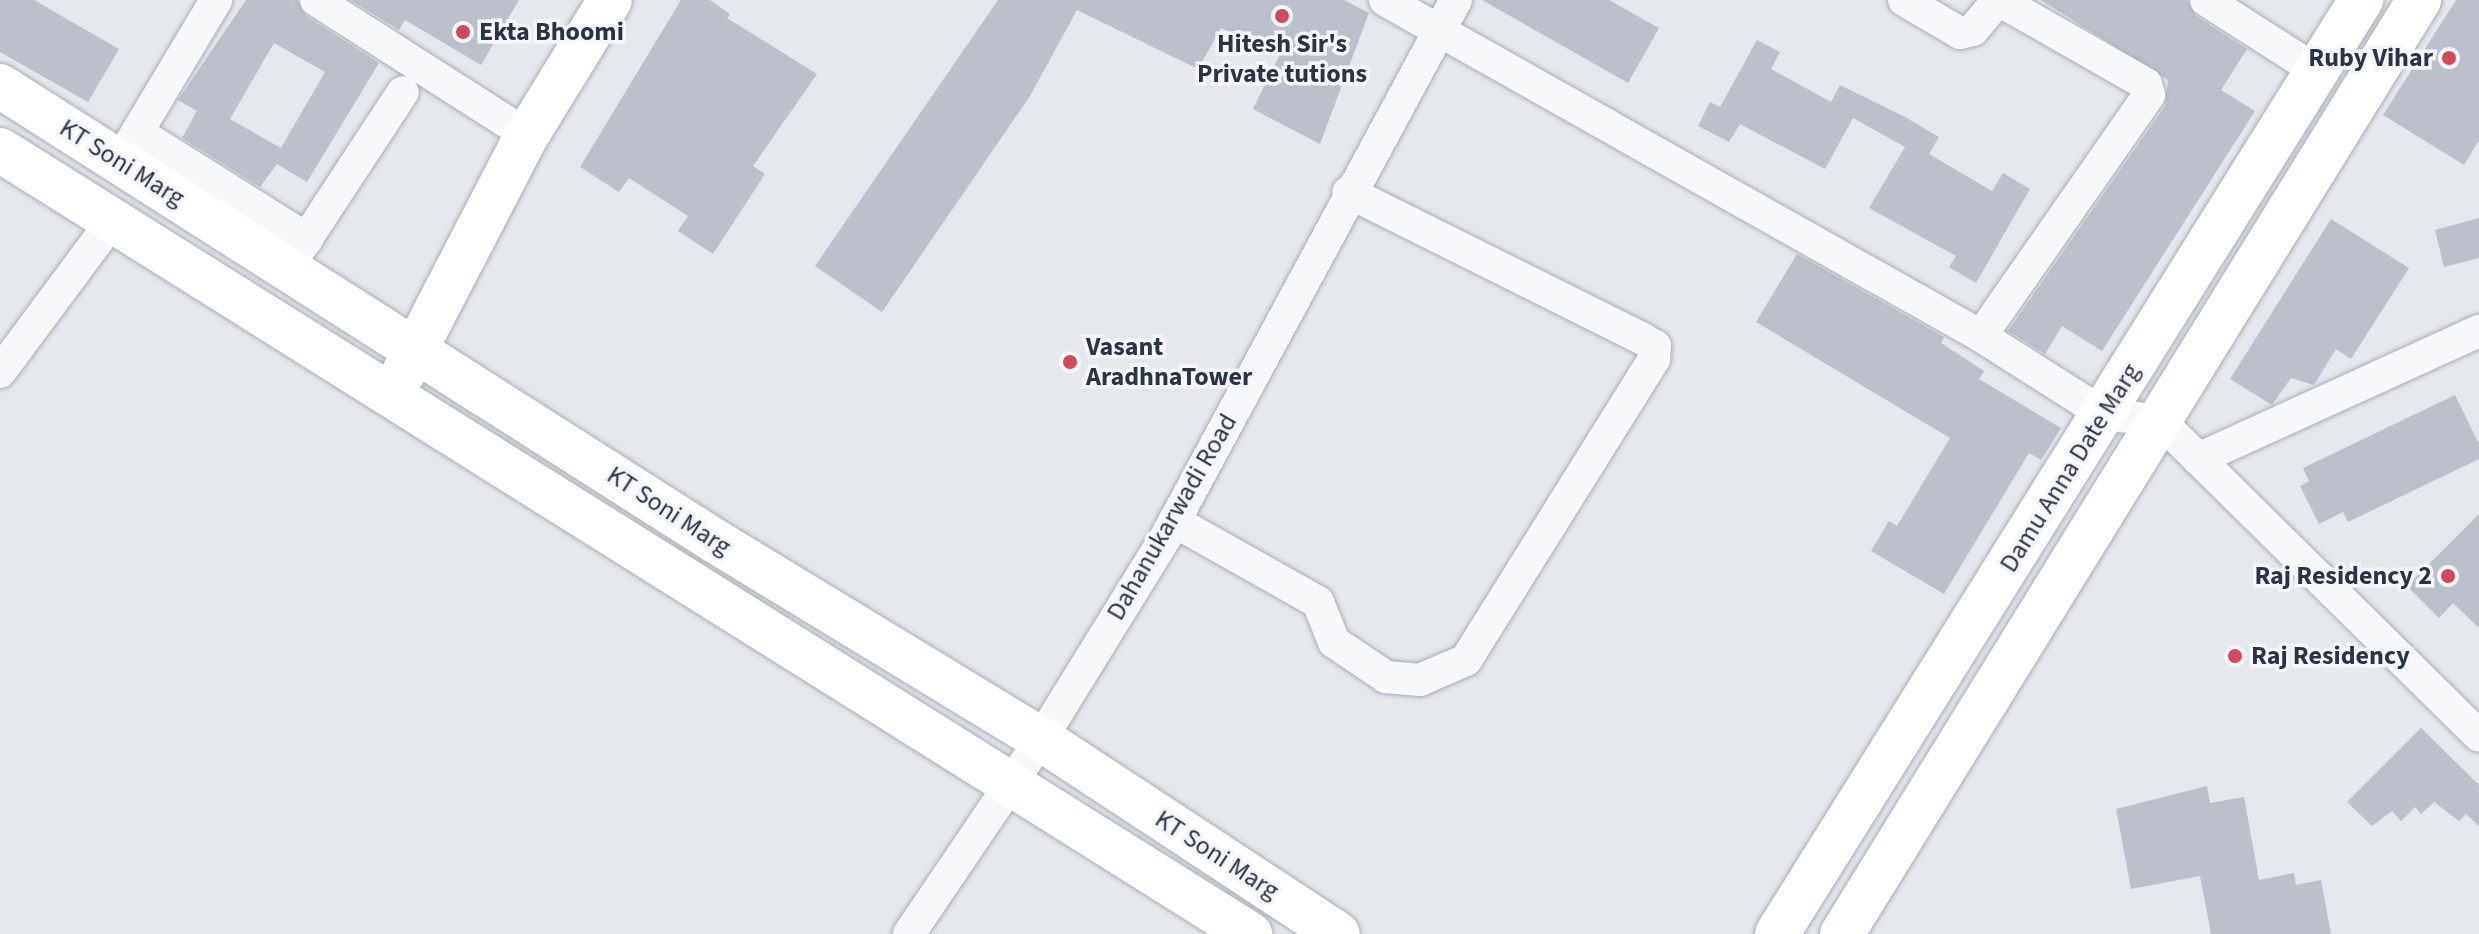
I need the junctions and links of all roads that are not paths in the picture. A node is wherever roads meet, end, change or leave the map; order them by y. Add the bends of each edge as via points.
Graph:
1 (216, 0) edge
2 (316, 0) edge
3 (610, 0) edge
4 (1385, 0) edge
5 (1904, 0) edge
6 (2206, 0) edge
7 (2361, 0) edge
8 (2419, 0) edge
9 (1449, 14) edge
10 (2317, 71) junction
11 (0, 86) edge
12 (403, 92) dead end
13 (527, 135) junction
14 (128, 147) junction
15 (0, 150) edge
16 (1348, 192) junction
17 (113, 220) junction
18 (297, 253) junction
19 (2479, 331) edge
20 (1981, 336) junction
21 (420, 349) junction
22 (0, 372) edge
23 (391, 391) junction
24 (2104, 414) junction
25 (2160, 421) junction
26 (2198, 459) junction
27 (1174, 521) junction
28 (2479, 736) edge
29 (1041, 739) junction
30 (1011, 784) junction
31 (909, 934) edge
32 (1250, 934) edge
33 (1338, 934) edge
34 (1777, 934) edge
35 (1842, 934) edge

1 - 14 street
2 - 13 street
3 - 13 street
4 - 9 street
5 - 20 street via 1960,33 1973,30 1994,5 2004,3 2146,84 2149,95
6 - 10 street
7 - 10 street, Damu Anna Date Marg
8 - 25 street, Damu Anna Date Marg
9 - 16 street, Dahanukarwadi Road
9 - 20 street
10 - 24 street, Damu Anna Date Marg
11 - 14 street, KT Soni Marg
12 - 18 street
13 - 21 street
14 - 18 street, KT Soni Marg
15 - 17 street, KT Soni Marg
16 - 27 street, Dahanukarwadi Road
16 - 27 street via 1641,338 1655,346 1654,359 1466,660 1420,680 1386,677 1334,642 1318,602
17 - 22 street
17 - 23 street, KT Soni Marg
18 - 21 street, KT Soni Marg
19 - 26 street
20 - 24 street
21 - 23 street
21 - 29 street, KT Soni Marg via 715,541
23 - 30 street, KT Soni Marg
24 - 25 street
24 - 34 street, Damu Anna Date Marg
25 - 26 street
25 - 35 street, Damu Anna Date Marg
26 - 28 street
27 - 29 street, Dahanukarwadi Road
29 - 30 street, Dahanukarwadi Road
29 - 33 street, KT Soni Marg
30 - 31 street, Dahanukarwadi Road
30 - 32 street, KT Soni Marg

